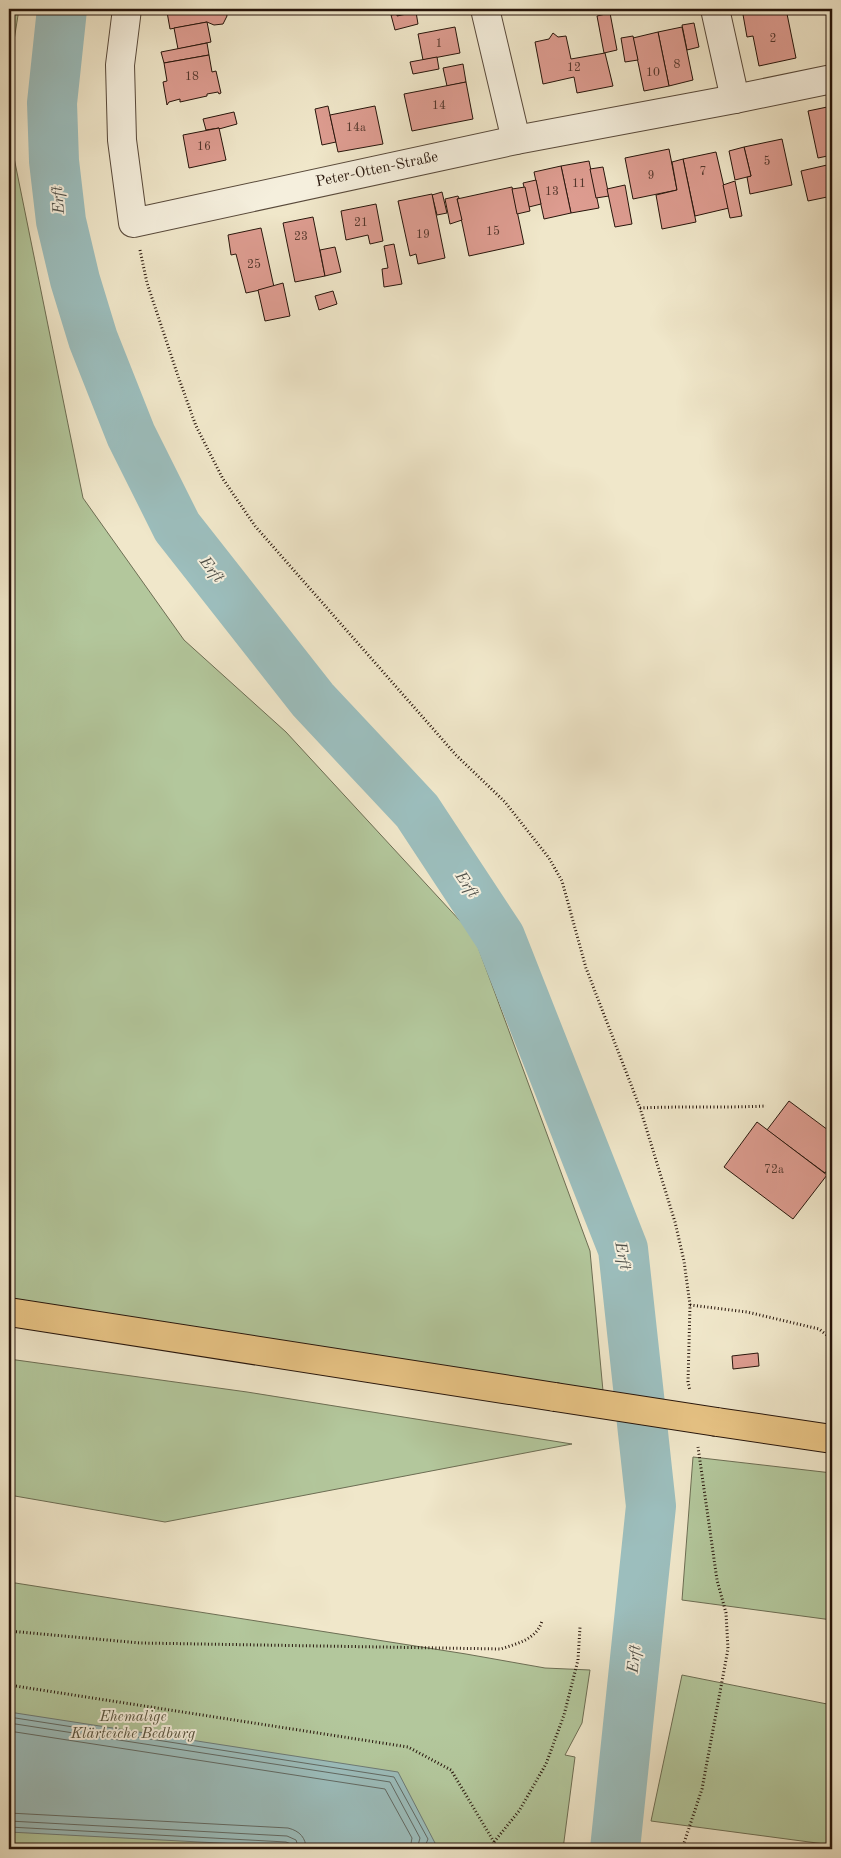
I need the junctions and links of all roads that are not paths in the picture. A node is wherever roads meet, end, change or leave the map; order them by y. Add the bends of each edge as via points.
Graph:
1 (127, 9) edge
2 (485, 9) edge
3 (715, 9) edge
4 (832, 79) edge
5 (735, 99) junction
6 (516, 140) junction
7 (9, 1312) edge
8 (832, 1439) edge

1 - 6 street, Peter-Otten-Straße via 120,65 122,140 133,223
2 - 6 street
3 - 5 street
4 - 5 street, Peter-Otten-Straße
5 - 6 street, Peter-Otten-Straße
7 - 8 main road, bridge via 555,1396 707,1430

